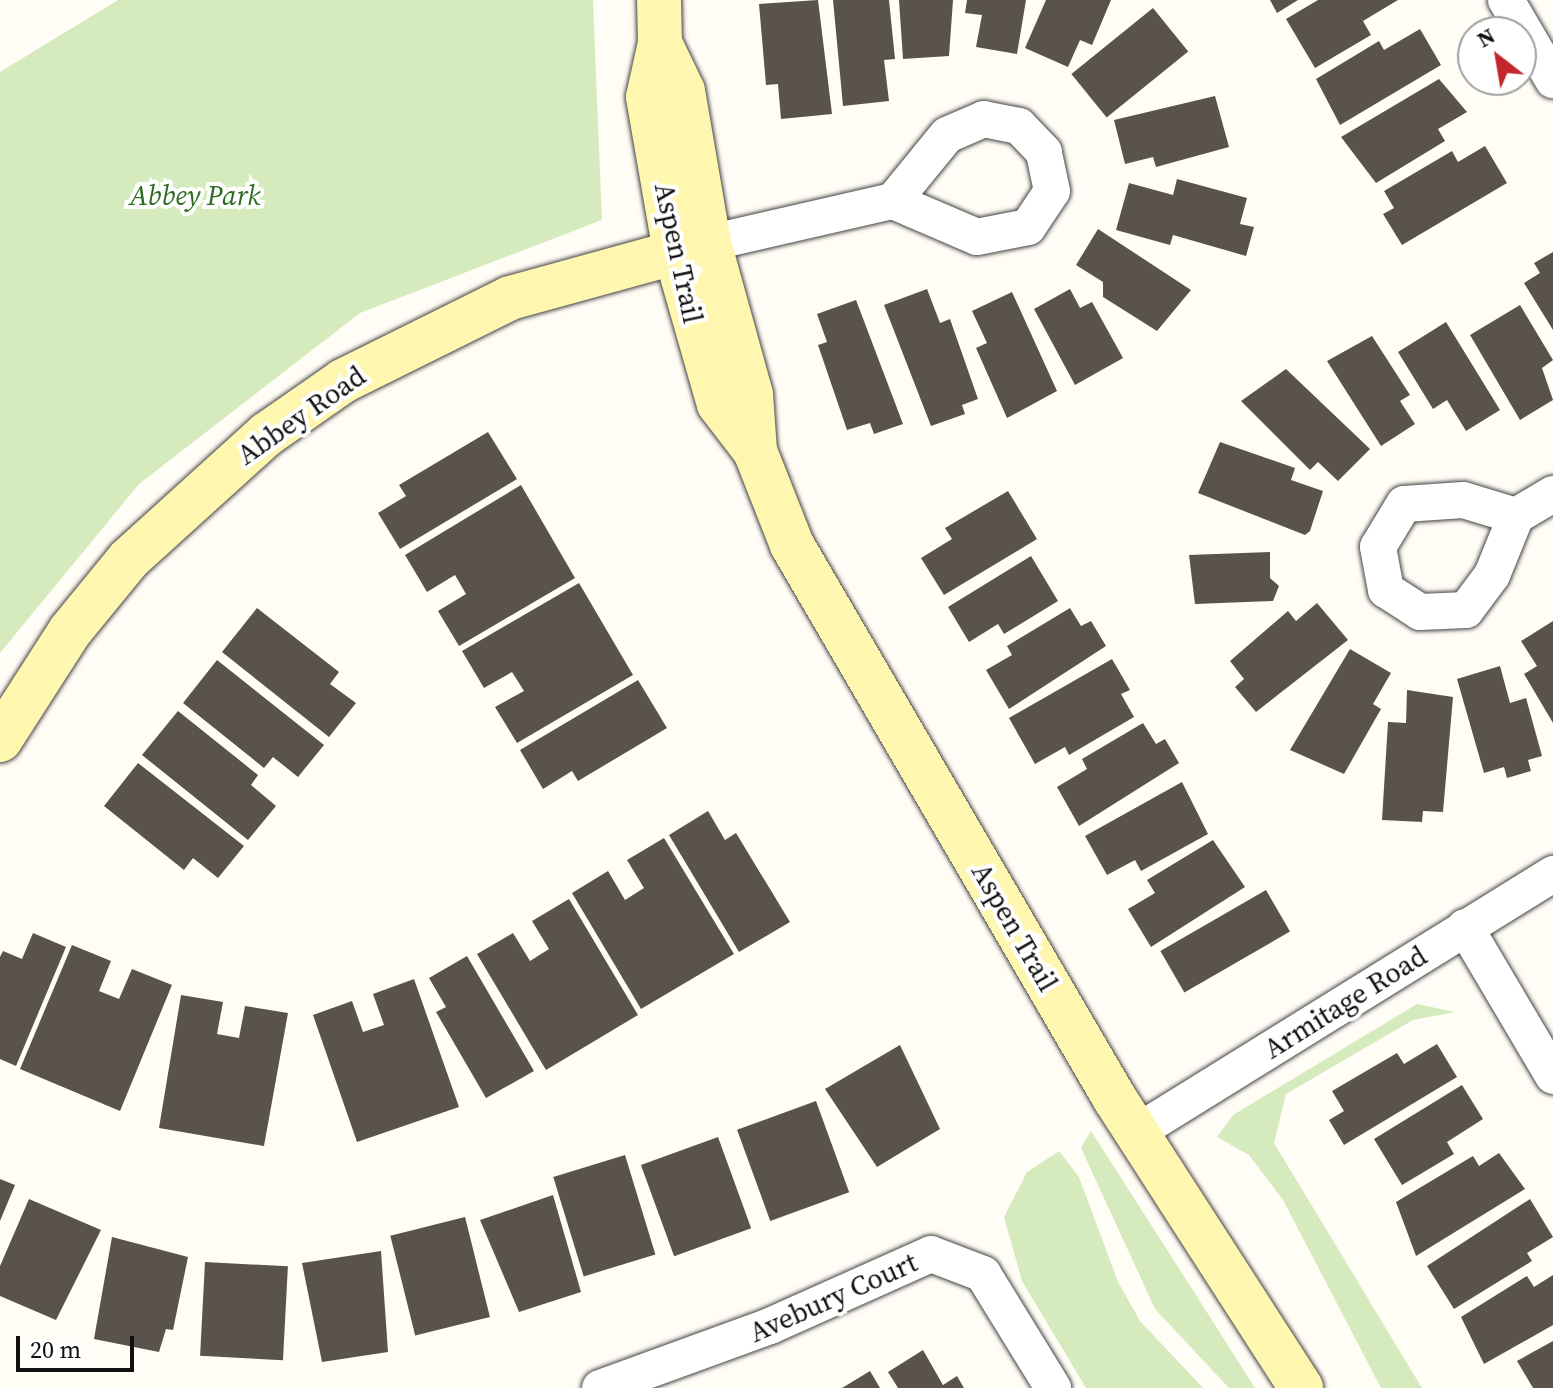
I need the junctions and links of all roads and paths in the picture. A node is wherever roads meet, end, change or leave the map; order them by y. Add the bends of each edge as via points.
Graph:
1 (659, 0) edge
2 (1506, 0) edge
3 (1553, 80) edge
4 (893, 201) dead end
5 (692, 247) junction
6 (1553, 494) edge
7 (1516, 516) dead end
8 (0, 740) edge
9 (1553, 874) edge
10 (1465, 927) junction
11 (1553, 1076) edge
12 (1137, 1132) junction
13 (600, 1388) edge
14 (1053, 1388) edge
15 (1301, 1388) edge

1 - 5 street, Aspen Trail via 660,43 683,91
2 - 3 street
4 - 5 street
5 - 8 street, Abbey Road via 569,279 439,329 343,381 267,434 129,559 70,631
5 - 12 street, Aspen Trail via 751,394 755,451 792,545
6 - 7 street
9 - 10 street, Armitage Road
10 - 11 street
10 - 12 street, Armitage Road
12 - 15 street, Aspen Trail
13 - 14 street, Avebury Court via 770,1326 931,1254 983,1274

